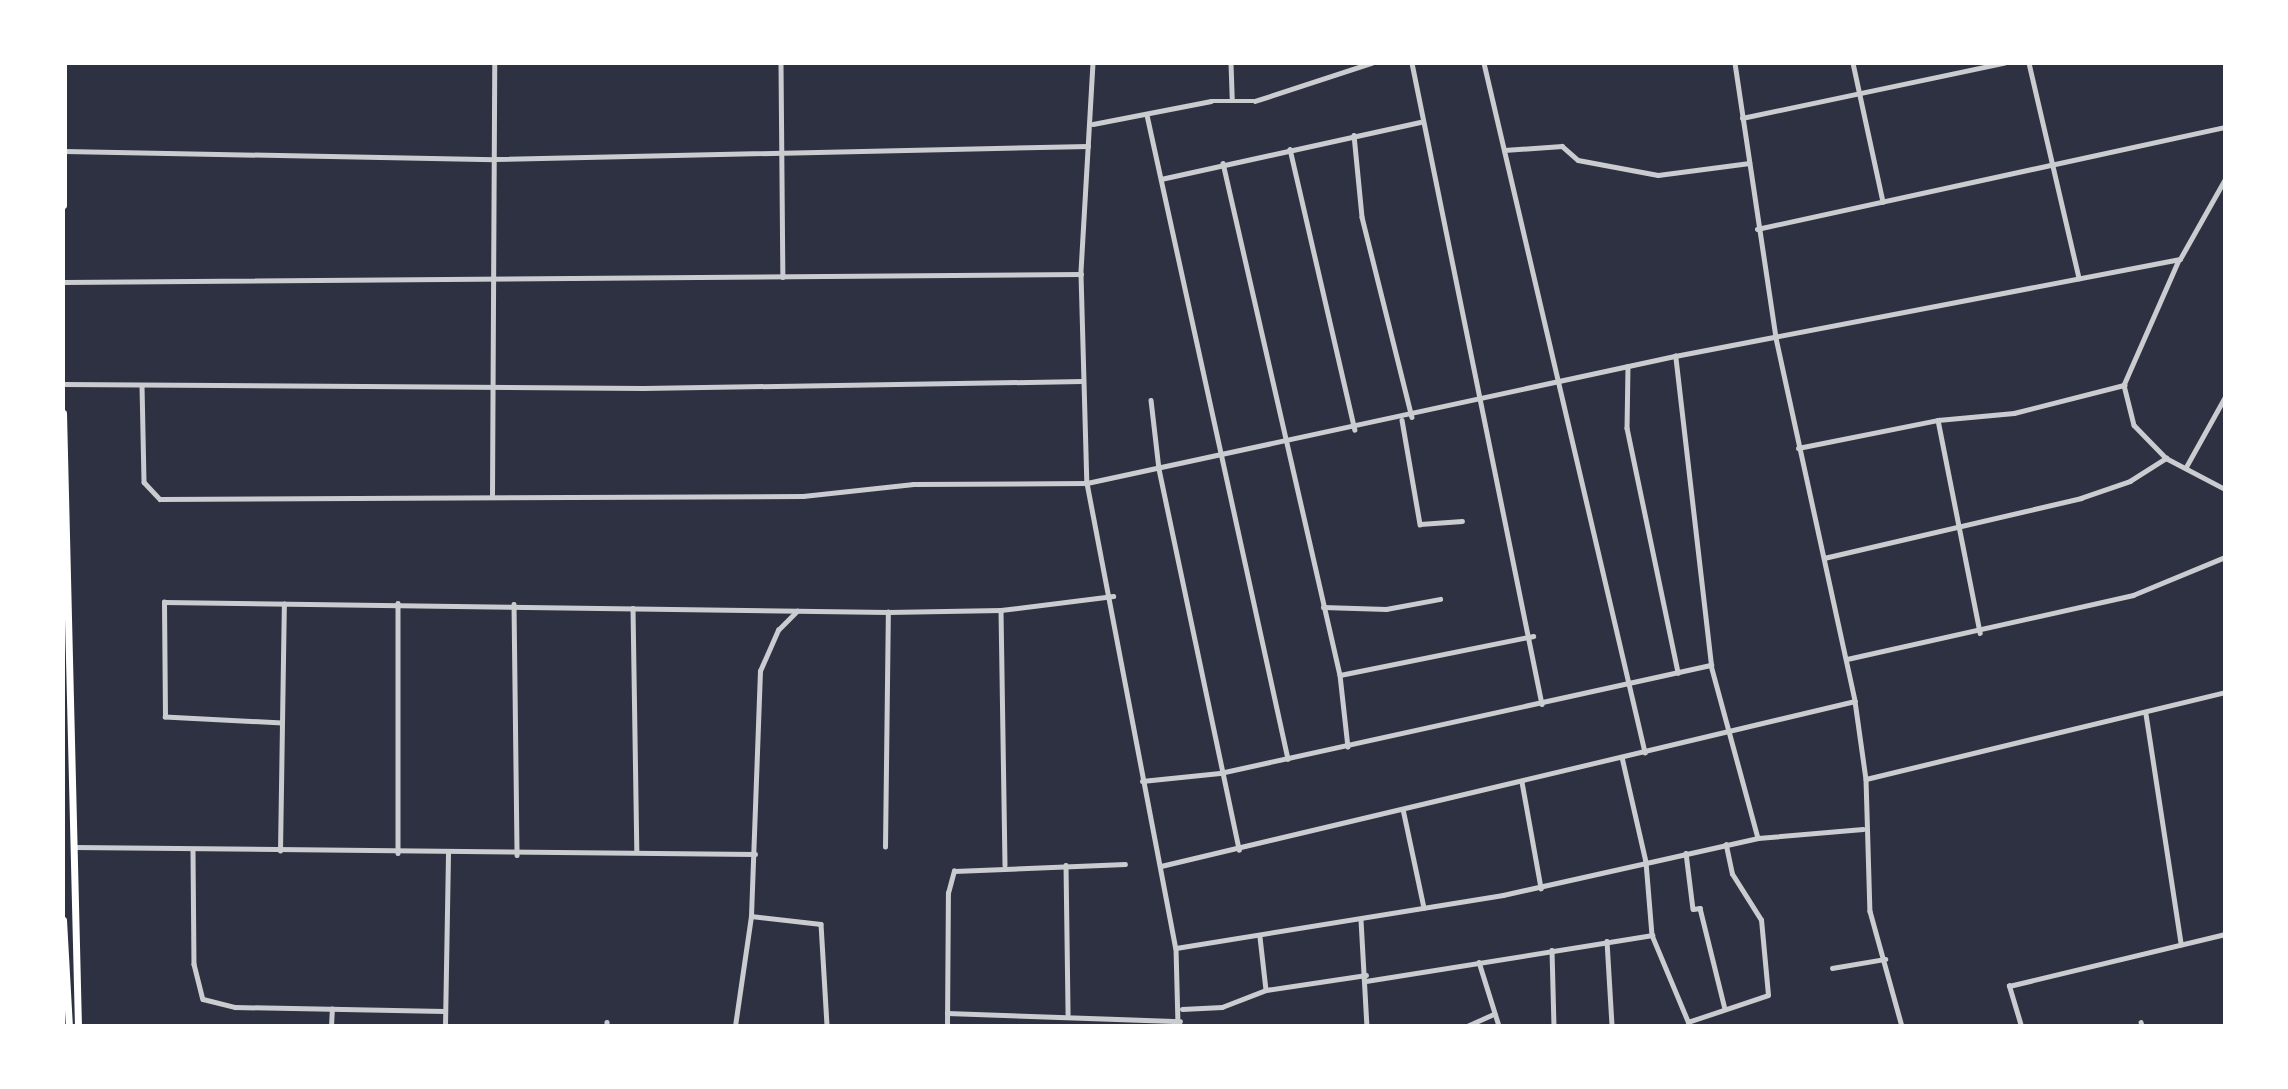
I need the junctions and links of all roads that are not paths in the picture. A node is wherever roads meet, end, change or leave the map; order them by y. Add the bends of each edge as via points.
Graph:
1 (63, 63) edge
2 (494, 63) edge
3 (780, 63) edge
4 (1093, 63) edge
5 (1231, 63) edge
6 (1371, 63) edge
7 (1412, 63) edge
8 (1484, 63) edge
9 (1735, 63) edge
10 (1853, 63) edge
11 (2004, 63) edge
12 (2029, 63) edge
13 (1862, 96) junction
14 (1232, 100) junction
15 (1147, 115) junction
16 (1742, 118) junction
17 (1420, 121) junction
18 (1093, 124) junction
19 (2225, 127) edge
20 (1354, 135) junction
21 (1088, 146) junction
22 (1290, 149) junction
23 (1504, 150) junction
24 (65, 151) junction
25 (780, 154) junction
26 (494, 159) junction
27 (1223, 163) junction
28 (1749, 163) junction
29 (2055, 164) junction
30 (1161, 179) junction
31 (2225, 179) edge
32 (1883, 202) junction
33 (63, 205) edge
34 (1757, 229) junction
35 (2179, 259) junction
36 (1081, 274) junction
37 (783, 277) junction
38 (2079, 278) junction
39 (491, 279) junction
40 (63, 282) edge
41 (1776, 338) junction
42 (1675, 356) junction
43 (1628, 366) junction
44 (1082, 382) junction
45 (63, 384) edge
46 (142, 385) junction
47 (2124, 385) junction
48 (493, 386) junction
49 (1557, 386) junction
50 (2225, 397) edge
51 (1151, 400) dead end
52 (1481, 402) junction
53 (63, 413) edge
54 (1412, 417) junction
55 (1402, 420) junction
56 (1938, 420) junction
57 (1355, 430) junction
58 (1288, 442) junction
59 (1798, 448) junction
60 (2166, 458) junction
61 (1223, 459) junction
62 (2186, 467) junction
63 (1159, 469) junction
64 (1087, 483) junction
65 (2225, 489) edge
66 (492, 495) junction
67 (1462, 521) dead end
68 (1959, 530) junction
69 (2225, 557) edge
70 (1824, 558) junction
71 (1113, 596) junction
72 (1440, 599) dead end
73 (284, 603) junction
74 (398, 603) junction
75 (514, 604) junction
76 (1323, 607) junction
77 (633, 608) junction
78 (1001, 610) junction
79 (798, 611) junction
80 (888, 612) junction
81 (1980, 633) junction
82 (1533, 636) junction
83 (1847, 659) junction
84 (1711, 665) junction
85 (1678, 673) junction
86 (1340, 676) junction
87 (1625, 685) junction
88 (2225, 692) edge
89 (1855, 701) junction
90 (1542, 704) junction
91 (2146, 715) junction
92 (282, 723) junction
93 (1733, 730) junction
94 (1348, 747) junction
95 (1645, 752) junction
96 (1622, 757) junction
97 (1288, 759) junction
98 (1220, 774) junction
99 (1866, 779) junction
100 (1142, 781) junction
101 (1521, 782) junction
102 (1403, 808) junction
103 (1863, 830) junction
104 (1758, 838) junction
105 (1726, 845) junction
106 (73, 846) junction
107 (885, 847) dead end
108 (1239, 850) junction
109 (194, 851) junction
110 (280, 851) junction
111 (637, 852) junction
112 (398, 853) junction
113 (448, 853) junction
114 (1686, 853) junction
115 (755, 854) junction
116 (517, 855) junction
117 (1646, 862) junction
118 (1066, 864) junction
119 (1125, 864) dead end
120 (1005, 866) junction
121 (1161, 866) junction
122 (1541, 888) junction
123 (1424, 908) junction
124 (751, 916) junction
125 (63, 920) edge
126 (1361, 920) junction
127 (2225, 934) edge
128 (1652, 935) junction
129 (1260, 936) junction
130 (1607, 941) junction
131 (2181, 944) junction
132 (1176, 948) junction
133 (1552, 950) junction
134 (1885, 959) junction
135 (1479, 962) junction
136 (1832, 968) dead end
137 (1366, 978) junction
138 (1266, 990) junction
139 (332, 1009) junction
140 (1182, 1009) junction
141 (1725, 1009) junction
142 (444, 1011) junction
143 (947, 1013) junction
144 (1068, 1014) junction
145 (1493, 1014) junction
146 (1179, 1023) edge
147 (1689, 1024) edge
148 (69, 1026) edge
149 (78, 1026) edge
150 (331, 1026) edge
151 (445, 1026) edge
152 (734, 1026) edge
153 (827, 1026) edge
154 (947, 1026) edge
155 (1367, 1026) edge
156 (1467, 1026) edge
157 (1499, 1026) edge
158 (1554, 1026) edge
159 (1612, 1026) edge
160 (1902, 1026) edge
161 (2021, 1026) edge

1 - 24 main road
2 - 26 street
3 - 25 street
4 - 18 street
5 - 14 street
6 - 14 street via 1328,82 1255,101
7 - 17 street
8 - 23 street
9 - 16 street
10 - 13 street
11 - 13 street
12 - 29 street
13 - 16 street
13 - 32 street
14 - 15 street
15 - 18 street
15 - 30 street
16 - 28 street
17 - 20 street
17 - 52 street
18 - 21 street
19 - 29 street
20 - 22 street
20 - 54 street via 1362,216
21 - 25 street
21 - 36 street
22 - 27 street
22 - 57 street
23 - 28 street via 1562,146 1578,160 1658,175
23 - 49 street
24 - 26 street
24 - 33 main road
25 - 26 street
25 - 37 street
26 - 39 street
27 - 30 street
27 - 58 street
28 - 34 street
29 - 32 street
29 - 38 street
30 - 61 street
31 - 35 street
32 - 34 street
34 - 41 street
35 - 38 street
35 - 47 street
36 - 37 street
36 - 44 street
37 - 39 street
38 - 41 street
39 - 40 street
39 - 48 street
41 - 42 street
41 - 59 street
42 - 43 street
42 - 84 street
43 - 49 street
43 - 85 street via 1627,428
44 - 48 street
44 - 64 street
45 - 46 street
46 - 48 street
46 - 66 street via 144,482 160,499
47 - 56 street via 2014,413
47 - 60 street via 2134,425
48 - 66 street
49 - 52 street
49 - 87 street
50 - 62 street
51 - 63 street
52 - 54 street
52 - 82 street
53 - 106 main road
54 - 55 street
55 - 57 street
55 - 67 street via 1420,524
56 - 59 street
56 - 68 street
57 - 58 street
58 - 61 street
58 - 76 street
59 - 70 street
60 - 62 street
60 - 68 street via 2130,481
61 - 63 street
61 - 97 street
62 - 65 street
63 - 64 street
63 - 98 street
64 - 66 street via 913,484 803,496
64 - 71 street
68 - 70 street
68 - 81 street
69 - 81 street via 2133,595
70 - 83 street
71 - 78 street
71 - 100 street
72 - 76 street via 1386,609
73 - 74 street
73 - 92 street
73 - 92 street via 169,599 161,608 165,717
74 - 75 street
74 - 112 street
75 - 77 street
75 - 116 street
76 - 86 street
77 - 79 street
77 - 111 street
78 - 80 street
78 - 120 street
79 - 80 street
79 - 115 street via 778,630 760,671
80 - 107 street
81 - 83 street
82 - 86 street
82 - 90 street
83 - 89 street
84 - 85 street
84 - 93 street
85 - 87 street
86 - 94 street
87 - 90 street
87 - 95 street
88 - 91 street
89 - 93 street
89 - 99 street
90 - 94 street
91 - 99 street
91 - 131 street
92 - 110 street
93 - 95 street
93 - 104 street
94 - 97 street
95 - 96 street
96 - 101 street
96 - 117 street
97 - 98 street
98 - 100 street
98 - 108 street
99 - 103 street
100 - 121 street
101 - 102 street
101 - 122 street
102 - 108 street
102 - 123 street
103 - 104 street
103 - 134 street via 1870,911
104 - 105 street
105 - 114 street
105 - 141 street via 1732,874 1761,920 1768,969 1766,1000
106 - 109 street
106 - 149 main road
108 - 121 street
109 - 110 street
109 - 139 street via 194,964 203,999 235,1007
110 - 112 street
111 - 115 street
111 - 116 street
112 - 113 street
113 - 116 street
113 - 142 street
114 - 117 street
114 - 141 street via 1693,909 1700,908
115 - 124 street
117 - 122 street
117 - 128 street
118 - 119 street
118 - 120 street
118 - 144 street
120 - 143 street via 961,867 950,879
121 - 132 street
122 - 123 street
123 - 126 street
124 - 152 street
124 - 153 street via 821,924
125 - 148 main road
126 - 129 street
126 - 137 street
127 - 131 street
128 - 130 street
128 - 147 street
129 - 132 street
129 - 138 street
130 - 133 street
130 - 159 street
131 - 161 street via 2009,986
132 - 140 street
133 - 135 street
133 - 158 street
134 - 136 street
134 - 160 street
135 - 137 street via 1410,979
135 - 145 street
137 - 138 street
137 - 155 street
138 - 140 street via 1229,1006
139 - 142 street
139 - 150 street
140 - 146 street
141 - 147 street
142 - 151 street
143 - 144 street
143 - 154 street
144 - 146 street
145 - 156 street
145 - 157 street

